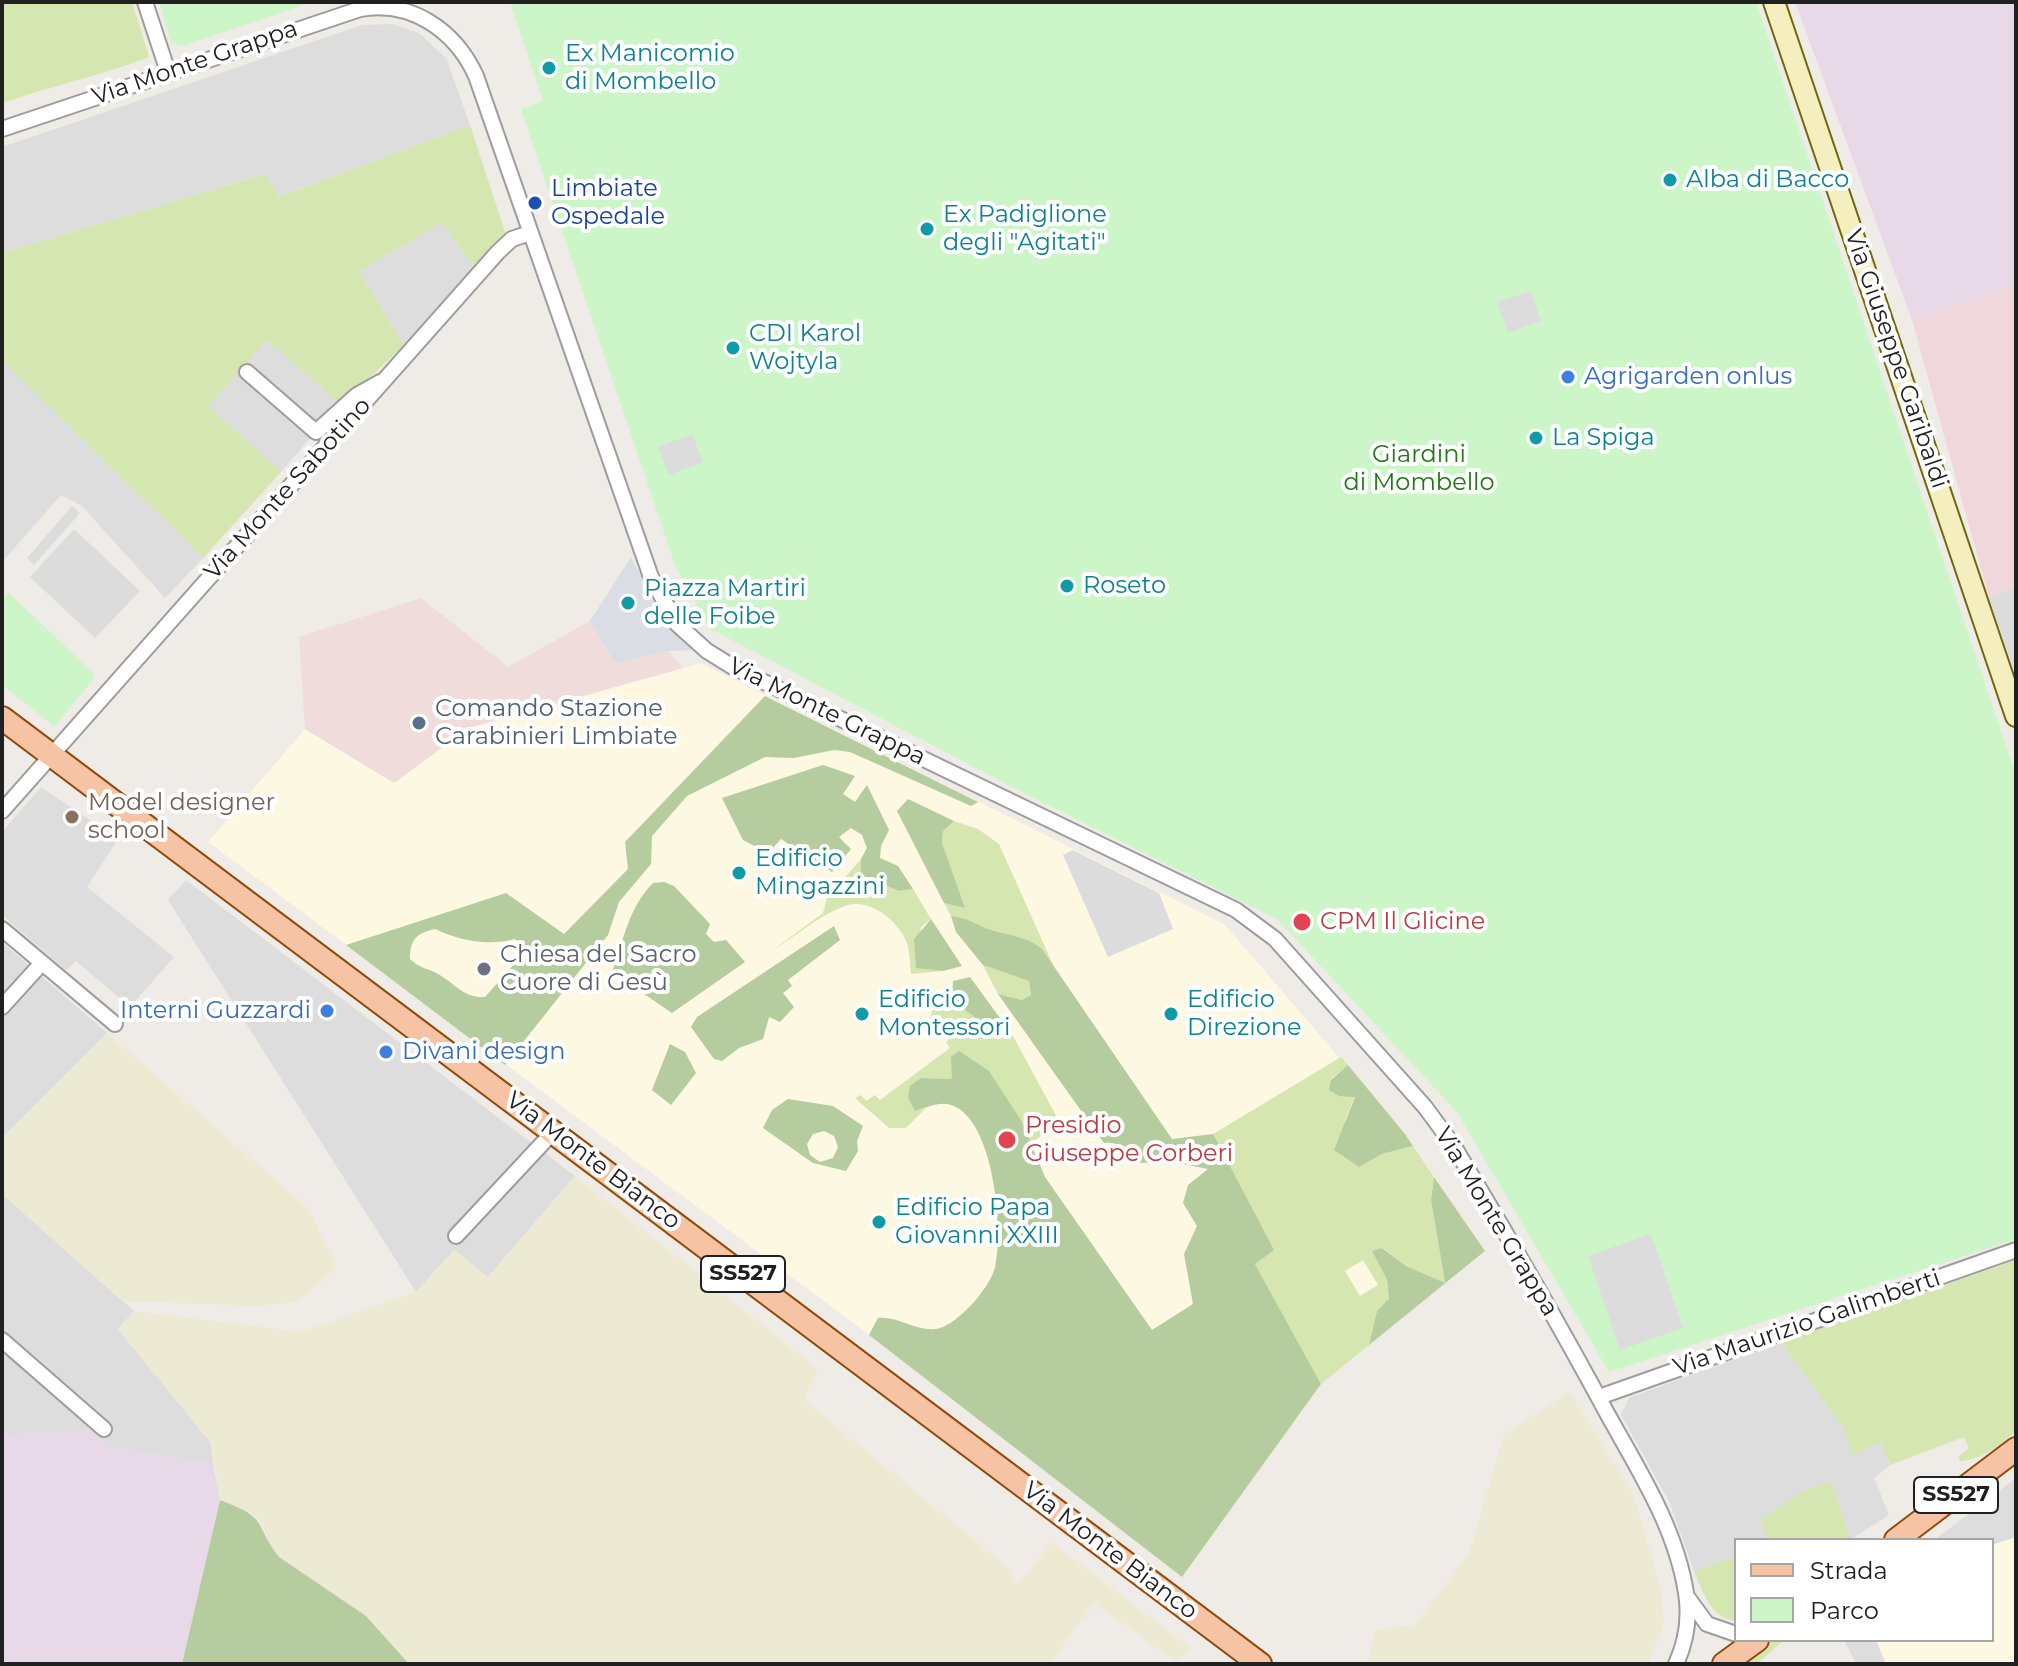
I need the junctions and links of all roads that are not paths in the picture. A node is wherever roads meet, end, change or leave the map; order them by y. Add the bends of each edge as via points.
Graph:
1 (145, 2) edge
2 (1774, 2) edge
3 (168, 72) junction
4 (2, 129) edge
5 (530, 233) junction
6 (247, 372) dead end
7 (391, 376) junction
8 (2016, 716) edge
9 (2, 718) edge
10 (51, 755) junction
11 (2, 811) edge
12 (2, 929) edge
13 (42, 963) junction
14 (2, 1007) edge
15 (115, 1024) dead end
16 (554, 1131) junction
17 (456, 1236) dead end
18 (2016, 1250) edge
19 (2, 1340) edge
20 (1599, 1397) junction
21 (104, 1429) dead end
22 (2014, 1454) edge
23 (1899, 1538) edge
24 (1686, 1594) junction
25 (1734, 1633) edge
26 (1754, 1642) edge
27 (1260, 1664) edge
28 (1676, 1664) edge
29 (1724, 1664) edge

1 - 3 street
2 - 8 street, Via Giuseppe Garibaldi
3 - 4 street, Via Monte Grappa
3 - 5 street, Via Monte Grappa via 354,10 383,7 417,15 446,33 469,60
5 - 7 street, Via Monte Sabotino via 506,244
5 - 20 street, Via Monte Grappa via 637,543 677,624 733,667 1257,923 1425,1107 1453,1145
6 - 7 street via 316,432 357,395
7 - 10 street, Via Monte Sabotino
9 - 10 main road, Via Monte Bianco / SS527
10 - 11 street, Via Monte Sabotino
10 - 16 main road, Via Monte Bianco / SS527
12 - 13 street
13 - 14 street
13 - 15 street
16 - 17 street
16 - 27 main road, Via Monte Bianco / SS527
18 - 20 street, Via Maurizio Galimberti
19 - 21 street
20 - 24 street, Via Monte Grappa via 1661,1516
22 - 23 main road, SS527
24 - 25 street, Via Monte Grappa via 1707,1624
24 - 28 street, Via Monte Grappa via 1685,1639
26 - 29 main road

